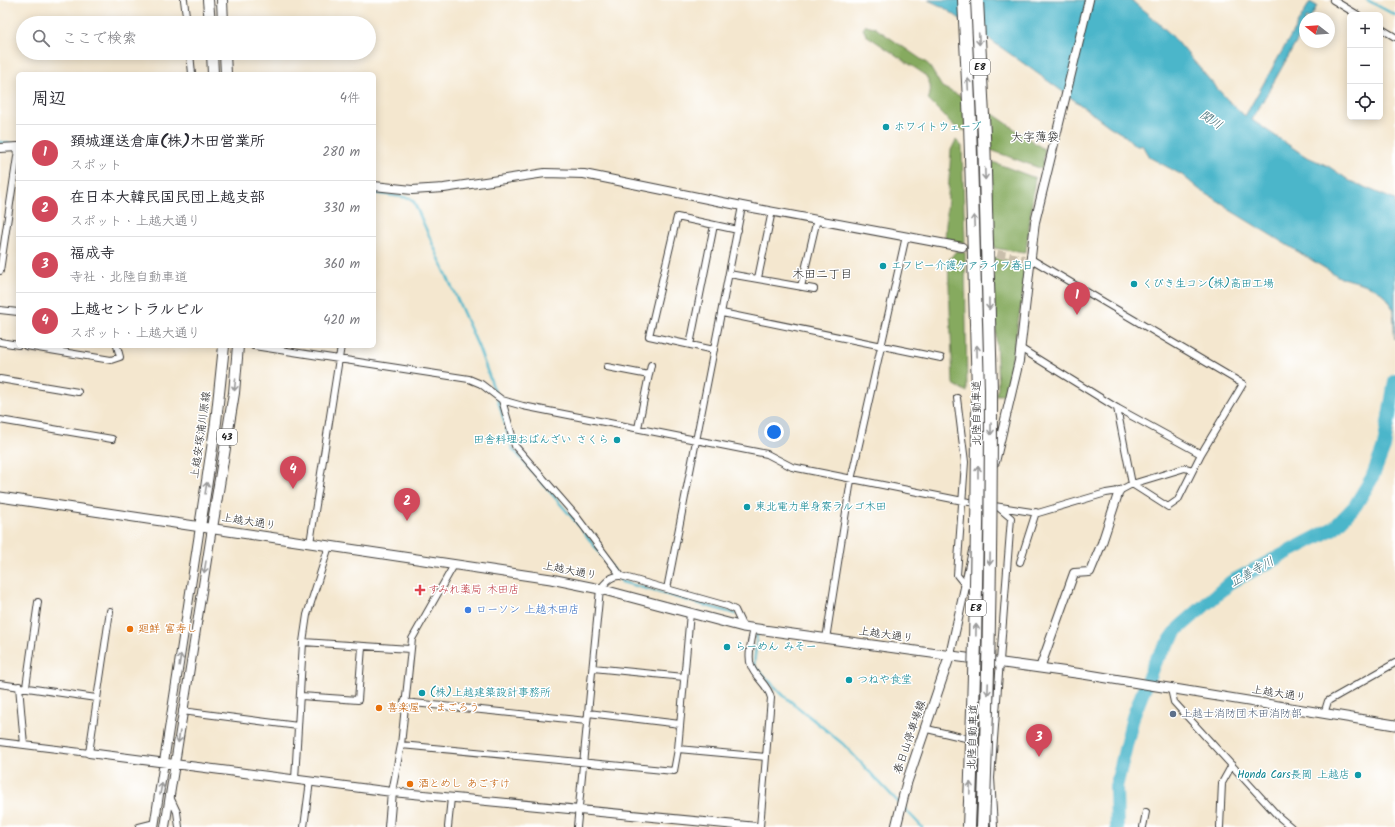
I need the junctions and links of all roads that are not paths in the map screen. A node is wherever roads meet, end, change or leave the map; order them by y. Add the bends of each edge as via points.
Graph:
1 (184, 0) edge
2 (208, 0) edge
3 (222, 0) edge
4 (964, 0) edge
5 (977, 0) edge
6 (1089, 0) edge
7 (1333, 0) edge
8 (1353, 12) edge
9 (186, 16) edge
10 (209, 16) edge
11 (223, 16) edge
12 (1383, 30) edge
13 (1395, 37) edge
14 (191, 60) edge
15 (213, 60) edge
16 (225, 60) edge
17 (192, 72) edge
18 (214, 72) edge
19 (226, 72) edge
20 (0, 148) edge
21 (16, 149) edge
22 (16, 162) edge
23 (376, 186) edge
24 (742, 206) junction
25 (772, 212) junction
26 (816, 219) junction
27 (714, 225) junction
28 (738, 230) junction
29 (906, 236) junction
30 (962, 247) tunnel mouth
31 (1027, 259) junction
32 (0, 267) edge
33 (729, 274) junction
34 (758, 278) junction
35 (801, 287) junction
36 (814, 289) dead end
37 (0, 310) edge
38 (16, 312) edge
39 (722, 313) junction
40 (0, 342) edge
41 (16, 345) edge
42 (690, 345) junction
43 (882, 345) junction
44 (38, 348) edge
45 (118, 348) edge
46 (224, 348) edge
47 (238, 348) edge
48 (266, 348) edge
49 (341, 348) edge
50 (1020, 348) junction
51 (714, 350) junction
52 (941, 358) dead end
53 (339, 360) junction
54 (651, 365) dead end
55 (607, 367) dead end
56 (649, 375) junction
57 (0, 379) edge
58 (78, 392) dead end
59 (957, 398) dead end
60 (502, 400) junction
61 (1117, 408) junction
62 (0, 420) edge
63 (638, 428) junction
64 (112, 439) dead end
65 (697, 439) junction
66 (1202, 454) junction
67 (1193, 470) junction
68 (851, 480) junction
69 (1132, 484) junction
70 (1119, 491) junction
71 (0, 497) edge
72 (962, 501) junction
73 (984, 504) junction
74 (997, 506) junction
75 (1036, 512) junction
76 (200, 527) junction
77 (212, 528) junction
78 (310, 543) junction
79 (329, 546) junction
80 (1020, 562) dead end
81 (454, 565) junction
82 (621, 576) junction
83 (965, 585) junction
84 (600, 589) junction
85 (667, 589) junction
86 (38, 602) dead end
87 (110, 611) dead end
88 (690, 613) junction
89 (743, 627) junction
90 (754, 628) junction
91 (826, 639) junction
92 (302, 642) junction
93 (362, 647) junction
94 (410, 649) junction
95 (950, 655) junction
96 (1000, 662) junction
97 (1395, 663) edge
98 (592, 668) junction
99 (1040, 668) junction
100 (684, 677) junction
101 (0, 684) edge
102 (19, 686) junction
103 (26, 687) junction
104 (1171, 689) junction
105 (300, 696) junction
106 (96, 698) junction
107 (404, 702) junction
108 (182, 711) junction
109 (588, 713) junction
110 (1324, 714) junction
111 (587, 721) junction
112 (680, 724) junction
113 (1395, 725) edge
114 (298, 726) junction
115 (927, 729) junction
116 (0, 742) edge
117 (994, 744) junction
118 (401, 745) junction
119 (24, 746) junction
120 (678, 749) junction
121 (89, 753) junction
122 (766, 757) junction
123 (584, 762) junction
124 (165, 763) junction
125 (175, 764) junction
126 (1232, 765) junction
127 (295, 779) junction
128 (310, 781) junction
129 (392, 792) junction
130 (170, 798) junction
131 (451, 798) junction
132 (579, 811) junction
133 (1146, 812) dead end
134 (155, 825) edge
135 (1143, 826) edge
136 (139, 827) edge
137 (165, 827) edge
138 (179, 827) edge
139 (304, 827) edge
140 (389, 827) edge
141 (448, 827) edge
142 (577, 827) edge
143 (758, 827) edge
144 (896, 827) edge
145 (969, 827) edge
146 (983, 827) edge
147 (994, 827) edge
148 (1150, 827) edge
149 (1220, 827) edge
150 (1292, 827) edge

1 - 9 street
2 - 10 main road
3 - 11 main road
145 -> 4 highway, 北陸自動車道 / E8, bridge via 975,678 978,390
5 -> 146 highway, 北陸自動車道 / E8, bridge via 984,135 991,390 991,520
6 - 31 street
7 - 8 street
12 - 13 street
14 - 17 street
15 - 18 main road
16 - 19 main road
20 - 21 street
22 - 32 street
23 - 24 street via 412,190 444,188 538,174 584,174
24 - 25 street
24 - 28 street
25 - 26 street
25 - 34 street
26 - 29 street
26 - 35 street
27 - 28 street
27 - 42 street
27 - 42 street via 677,217 649,336
28 - 33 street
29 - 30 street
29 - 43 street
31 - 50 street
31 - 66 street via 1243,384
33 - 34 street
33 - 39 street
34 - 35 street
35 - 36 street
37 - 38 street
39 - 43 street
39 - 51 street
40 - 41 street
42 - 51 street
43 - 52 street
43 - 68 street
44 - 45 street via 110,360 120,357
76 -> 46 main road, 上越安塚浦川原線 / 43 via 216,422
47 -> 77 main road, 43 via 234,393
48 - 53 street
49 - 53 street
50 - 61 street
50 - 73 street via 1012,393
51 - 65 street
53 - 60 street via 469,379 482,384
53 - 78 street
54 - 56 street
55 - 56 street
56 - 63 street
57 - 58 street
59 - 72 street via 965,462
60 - 63 street
60 - 82 street via 515,446 576,516
61 - 66 street
61 - 69 street
62 - 64 street
63 - 65 street
65 - 68 street via 767,454 792,467
65 - 85 street
66 - 67 street
67 - 69 street via 1184,468
67 - 69 street via 1178,500 1168,507
68 - 72 street
68 - 91 street
69 - 70 street
70 - 75 street
70 - 99 street via 1090,572 1074,573
71 - 76 main road, 上越大通り
72 - 73 street
72 - 83 street via 957,575
73 - 74 street
73 - 83 street
74 - 75 street
74 - 96 street via 1011,518
75 - 80 street
76 - 77 main road, 上越大通り
124 -> 76 street
77 - 78 main road, 上越大通り
77 -> 108 street
78 - 79 main road, 上越大通り
79 - 81 main road, 上越大通り
79 - 92 street via 307,615
81 - 84 main road, 上越大通り
81 - 94 street via 417,628
82 - 84 street via 608,579
82 - 85 street
83 - 95 street
84 - 88 main road, 上越大通り
84 - 98 street
85 - 89 street via 727,606 735,610
86 - 103 street
87 - 106 street
88 - 89 main road, 上越大通り
88 - 100 street
89 - 90 main road, 上越大通り
90 - 91 main road, 上越大通り
90 - 122 street via 750,650 751,666 769,690 771,698
91 - 95 main road, 上越大通り
92 - 93 street
92 - 105 street
93 - 94 street
93 - 105 street via 358,700
94 - 107 street
95 - 96 main road, 上越大通り
95 - 115 main road, 春日山停車場線
96 - 99 main road, 上越大通り
96 - 117 street
97 - 110 street via 1328,701
98 - 100 street
98 - 109 street
99 - 104 main road, 上越大通り
100 - 112 street
101 - 102 street
102 - 103 street
102 - 119 street
103 - 106 street
104 - 110 main road, 上越大通り
104 - 126 street via 1174,702
105 - 114 street
106 - 121 street
107 - 111 street
107 - 118 street
108 - 114 street
108 -> 125 street
109 - 111 street
109 - 112 street
110 - 113 main road, 上越大通り
111 - 123 street
112 - 120 street
114 - 127 street
115 - 117 street
115 - 144 main road, 春日山停車場線 via 908,782
116 - 119 street
117 - 147 street via 991,778
118 - 123 street
118 - 129 street
119 - 121 street
120 - 122 street
120 - 123 street via 674,771
121 - 124 street
122 - 143 street
123 - 132 street
124 - 125 street
134 -> 124 street
125 - 127 street
125 - 130 street
126 - 149 street via 1222,782
126 - 150 street via 1278,816
127 - 128 street
128 - 129 street
128 - 139 street
129 - 131 street
129 - 140 street
130 - 137 street
130 - 138 street via 177,812
131 - 132 street
131 - 141 street
132 - 142 street
132 - 143 street
133 - 135 street
134 - 136 street
135 - 148 street

